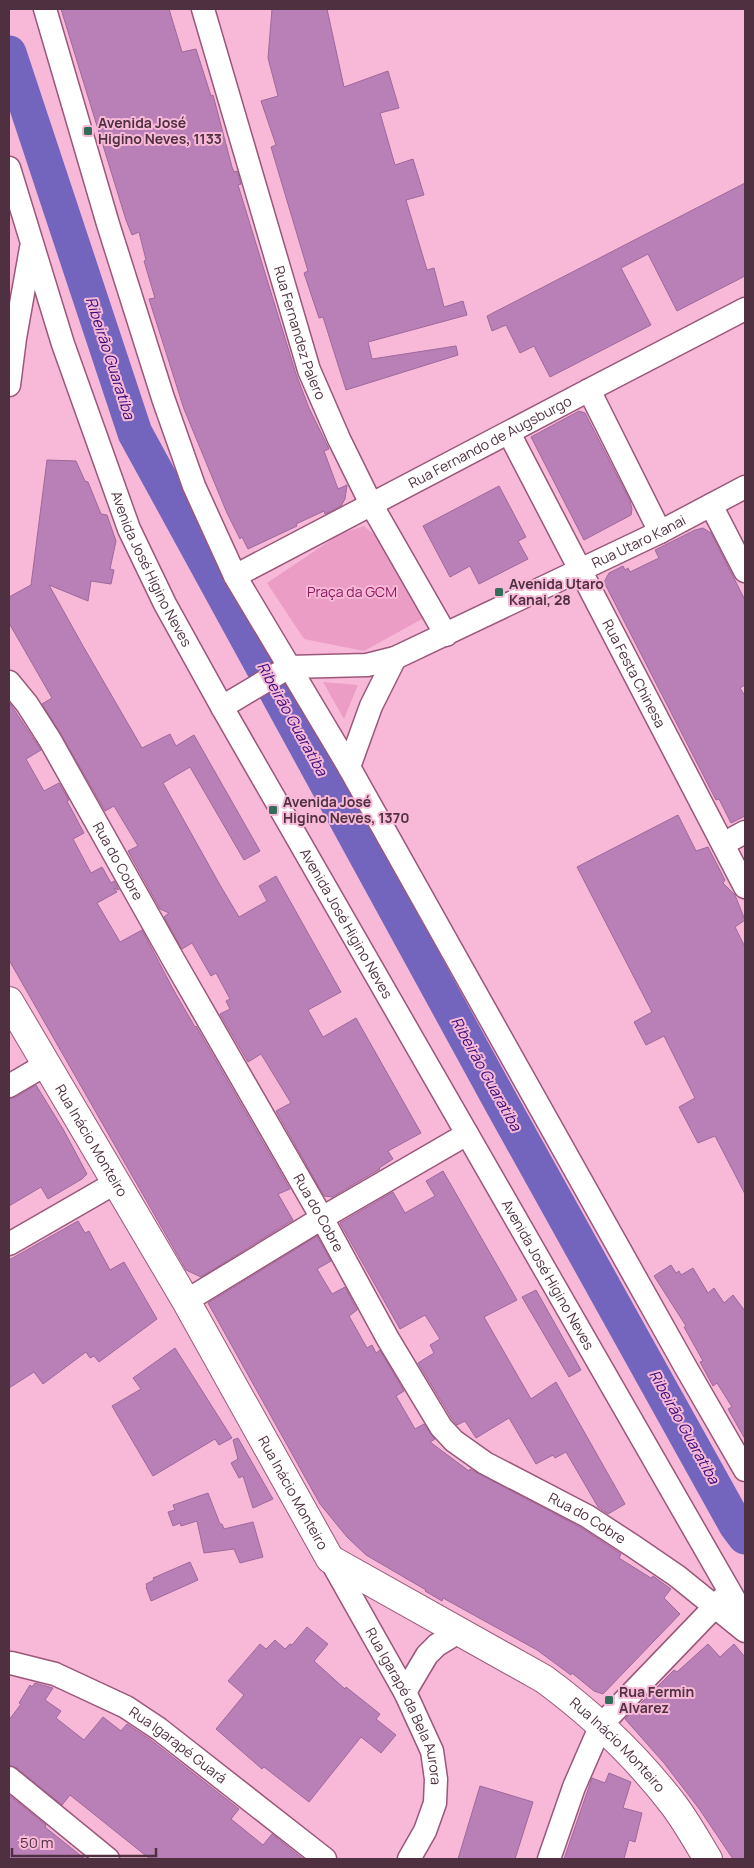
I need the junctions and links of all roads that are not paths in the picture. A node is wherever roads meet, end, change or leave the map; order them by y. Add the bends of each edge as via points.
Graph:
1 (45, 9) edge
2 (203, 9) edge
3 (9, 168) edge
4 (32, 244) junction
5 (745, 309) edge
6 (9, 385) edge
7 (589, 390) junction
8 (509, 433) junction
9 (745, 488) edge
10 (371, 504) junction
11 (711, 505) junction
12 (660, 532) junction
13 (580, 570) junction
14 (745, 571) edge
15 (235, 576) junction
16 (446, 634) junction
17 (395, 658) junction
18 (280, 672) junction
19 (9, 682) edge
20 (230, 702) junction
21 (349, 767) junction
22 (745, 832) edge
23 (723, 844) junction
24 (745, 888) edge
25 (9, 1001) edge
26 (45, 1065) junction
27 (9, 1086) edge
28 (467, 1134) junction
29 (115, 1183) junction
30 (322, 1218) junction
31 (9, 1244) edge
32 (186, 1302) junction
33 (745, 1470) edge
34 (330, 1559) junction
35 (722, 1599) junction
36 (745, 1618) edge
37 (460, 1631) junction
38 (745, 1631) edge
39 (10, 1658) edge
40 (406, 1692) junction
41 (601, 1725) junction
42 (9, 1778) edge
43 (108, 1859) edge
44 (325, 1859) edge
45 (409, 1859) edge
46 (549, 1859) edge
47 (708, 1859) edge

1 - 15 street via 163,398 194,486
2 - 10 street, Rua Fernandez Palero via 309,370
3 - 4 street, Avenida José Higino Neves
4 - 6 street
4 - 20 street, Avenida José Higino Neves via 63,344 129,529 165,604
5 - 7 street, Rua Fernando de Augsburgo
7 - 8 street, Rua Fernando de Augsburgo
7 - 12 street
8 - 10 street, Rua Fernando de Augsburgo
8 - 13 street, Rua Festa Chinesa
9 - 11 street, Rua Utaro Kanai
10 - 15 street, Rua Fernando de Augsburgo
10 - 16 street, Rua Fernandez Palero
11 - 12 street, Rua Utaro Kanai
11 - 14 street
12 - 13 street, Rua Utaro Kanai
13 - 16 street, Rua Utaro Kanai
13 - 23 street, Rua Festa Chinesa
15 - 18 street
16 - 17 street, Rua Utaro Kanai
17 - 18 street, Rua Utaro Kanai via 367,665
17 - 21 street via 371,706
18 - 20 street
18 - 21 street
19 - 30 street, Rua do Cobre via 50,740
20 - 28 street, Avenida José Higino Neves
21 - 33 street
22 - 23 street
23 - 24 street, Rua Festa Chinesa
25 - 26 street, Rua Inácio Monteiro
26 - 27 street
26 - 29 street, Rua Inácio Monteiro
28 - 30 street
28 - 35 street, Avenida José Higino Neves
29 - 31 street
29 - 32 street, Rua Inácio Monteiro
30 - 32 street
30 - 35 street, Rua do Cobre via 393,1347 441,1427 454,1441 485,1463 588,1516 677,1576
32 - 34 street, Rua Inácio Monteiro
34 - 37 street, Rua Inácio Monteiro
34 - 40 street, Rua Igarapé da Bela Aurora
35 - 36 street, Avenida José Higino Neves
35 - 38 street, Rua do Cobre
35 - 41 street
37 - 40 street via 437,1645 428,1655
37 - 41 street, Rua Inácio Monteiro via 544,1679
39 - 44 street, Rua Igarapé Guará via 55,1674 126,1707 159,1729
40 - 45 street, Rua Igarapé da Bela Aurora via 432,1751 436,1779 435,1803 425,1831
41 - 46 street via 574,1787
41 - 47 street, Rua Inácio Monteiro via 674,1806
42 - 43 street

